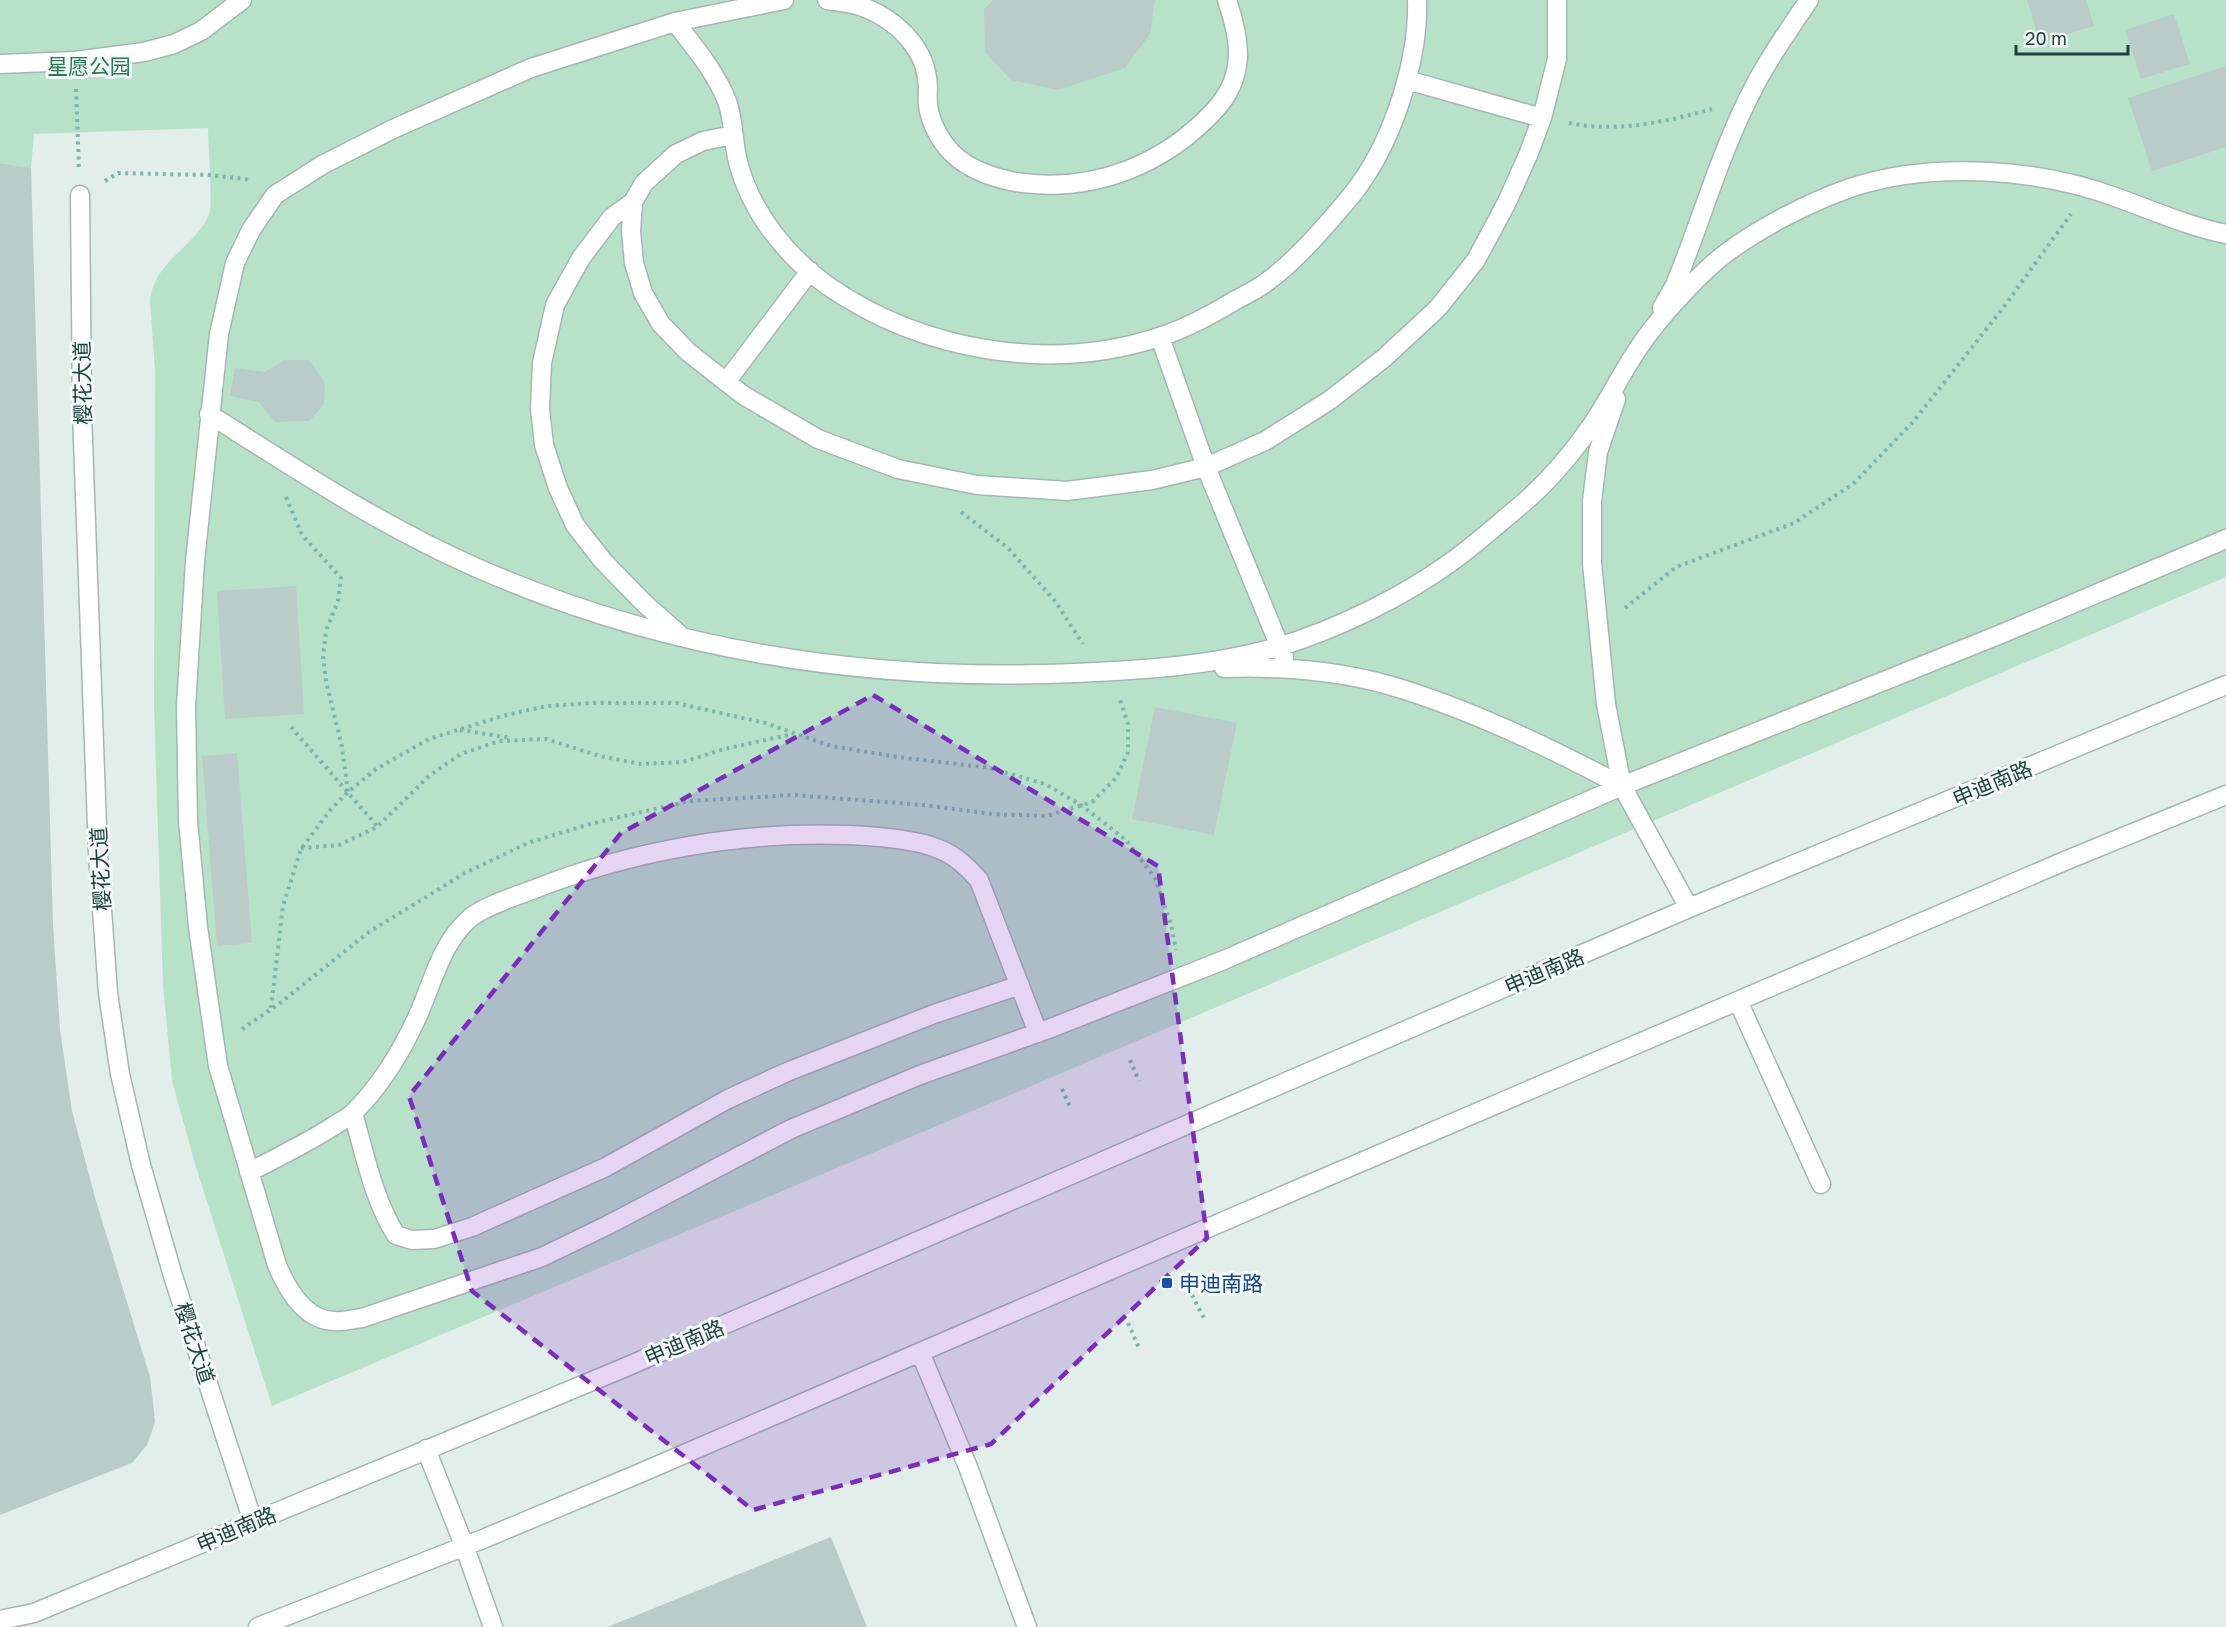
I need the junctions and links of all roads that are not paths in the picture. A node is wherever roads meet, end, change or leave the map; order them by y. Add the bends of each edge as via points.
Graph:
1 (242, 0) edge
2 (784, 0) edge
3 (827, 0) edge
4 (1227, 0) edge
5 (1417, 0) edge
6 (1557, 0) edge
7 (1809, 0) edge
8 (675, 22) junction
9 (0, 64) edge
10 (1407, 80) junction
11 (1542, 118) junction
12 (733, 135) junction
13 (80, 195) road end
14 (633, 202) junction
15 (2226, 234) edge
16 (810, 271) junction
17 (1648, 334) junction
18 (1160, 337) junction
19 (726, 382) junction
20 (209, 414) junction
21 (1206, 467) junction
22 (2226, 539) edge
23 (682, 638) junction
24 (1281, 646) junction
25 (1287, 668) junction
26 (1138, 670) junction
27 (2226, 685) edge
28 (1622, 786) junction
29 (2226, 795) edge
30 (1689, 908) junction
31 (1020, 984) junction
32 (1738, 1001) junction
33 (1038, 1033) junction
34 (353, 1113) junction
35 (249, 1172) junction
36 (1821, 1184) dead end
37 (920, 1352) junction
38 (426, 1449) junction
39 (253, 1522) junction
40 (464, 1545) junction
41 (0, 1620) edge
42 (258, 1627) edge
43 (493, 1627) edge
44 (1027, 1627) edge

1 - 9 street via 201,31 144,52 75,61
2 - 8 street
3 - 4 street via 862,7 908,38 924,64 928,108 934,125 953,153 968,165 1003,180 1044,185 1077,183 1126,171 1173,148 1199,127 1225,99 1238,64 1236,27
5 - 10 street via 1418,22
6 - 11 street via 1557,59
7 - 17 street via 1748,98 1675,285
8 - 12 street via 714,72 728,105
8 - 20 street via 531,68 393,129 322,165 275,195 235,263 219,334
10 - 11 street
10 - 18 street via 1387,134 1360,184 1317,235 1268,281 1212,314
11 - 21 street via 1507,202 1476,260 1438,308 1384,358 1330,400 1265,441
12 - 14 street via 703,141 676,154 644,183
12 - 16 street via 748,193 796,260
13 - 39 street, 樱花大道 via 82,413 98,854 108,993 120,1074 141,1166
14 - 19 street via 634,263 643,293 661,324
14 - 23 street via 612,216 581,258 555,305 542,363 540,409 544,446 575,525 603,561
15 - 17 street via 2075,185 1995,171 1921,173 1851,188 1788,215 1726,253
16 - 18 street via 886,320 937,339 997,351 1072,353 1114,349
16 - 19 street
17 - 24 street via 1589,429 1560,467 1527,500 1450,563 1395,597
17 - 28 street via 1615,400 1598,452 1592,501 1598,629 1606,704
18 - 21 street
19 - 21 street via 818,439 898,469 977,485 1067,491 1152,480
20 - 23 street via 343,500 477,568 542,595
20 - 35 street via 186,706 188,821 218,1066
21 - 24 street
22 - 28 street
23 - 26 street via 749,653 914,673 987,676
24 - 25 street
24 - 26 street via 1214,662
25 - 26 street
25 - 28 street via 1404,689 1510,731
27 - 30 street, 申迪南路
28 - 30 street
28 - 33 street via 1180,977
29 - 32 street
30 - 38 street, 申迪南路 via 637,1362
31 - 33 street
31 - 34 street via 787,1072 728,1099 606,1167 472,1227 434,1239 412,1240 396,1235 374,1188
31 - 34 street via 980,880 961,860 944,851 878,837 807,834 668,850 561,878 471,918 448,944 389,1071
32 - 36 street
32 - 37 street
33 - 35 street via 920,1075 791,1129 542,1257 362,1318 333,1321 313,1315 285,1285
34 - 35 street via 298,1148
37 - 40 street
37 - 44 street via 968,1467
38 - 39 street, 申迪南路
38 - 40 street
39 - 41 street, 申迪南路 via 34,1613
40 - 42 street
40 - 43 street

